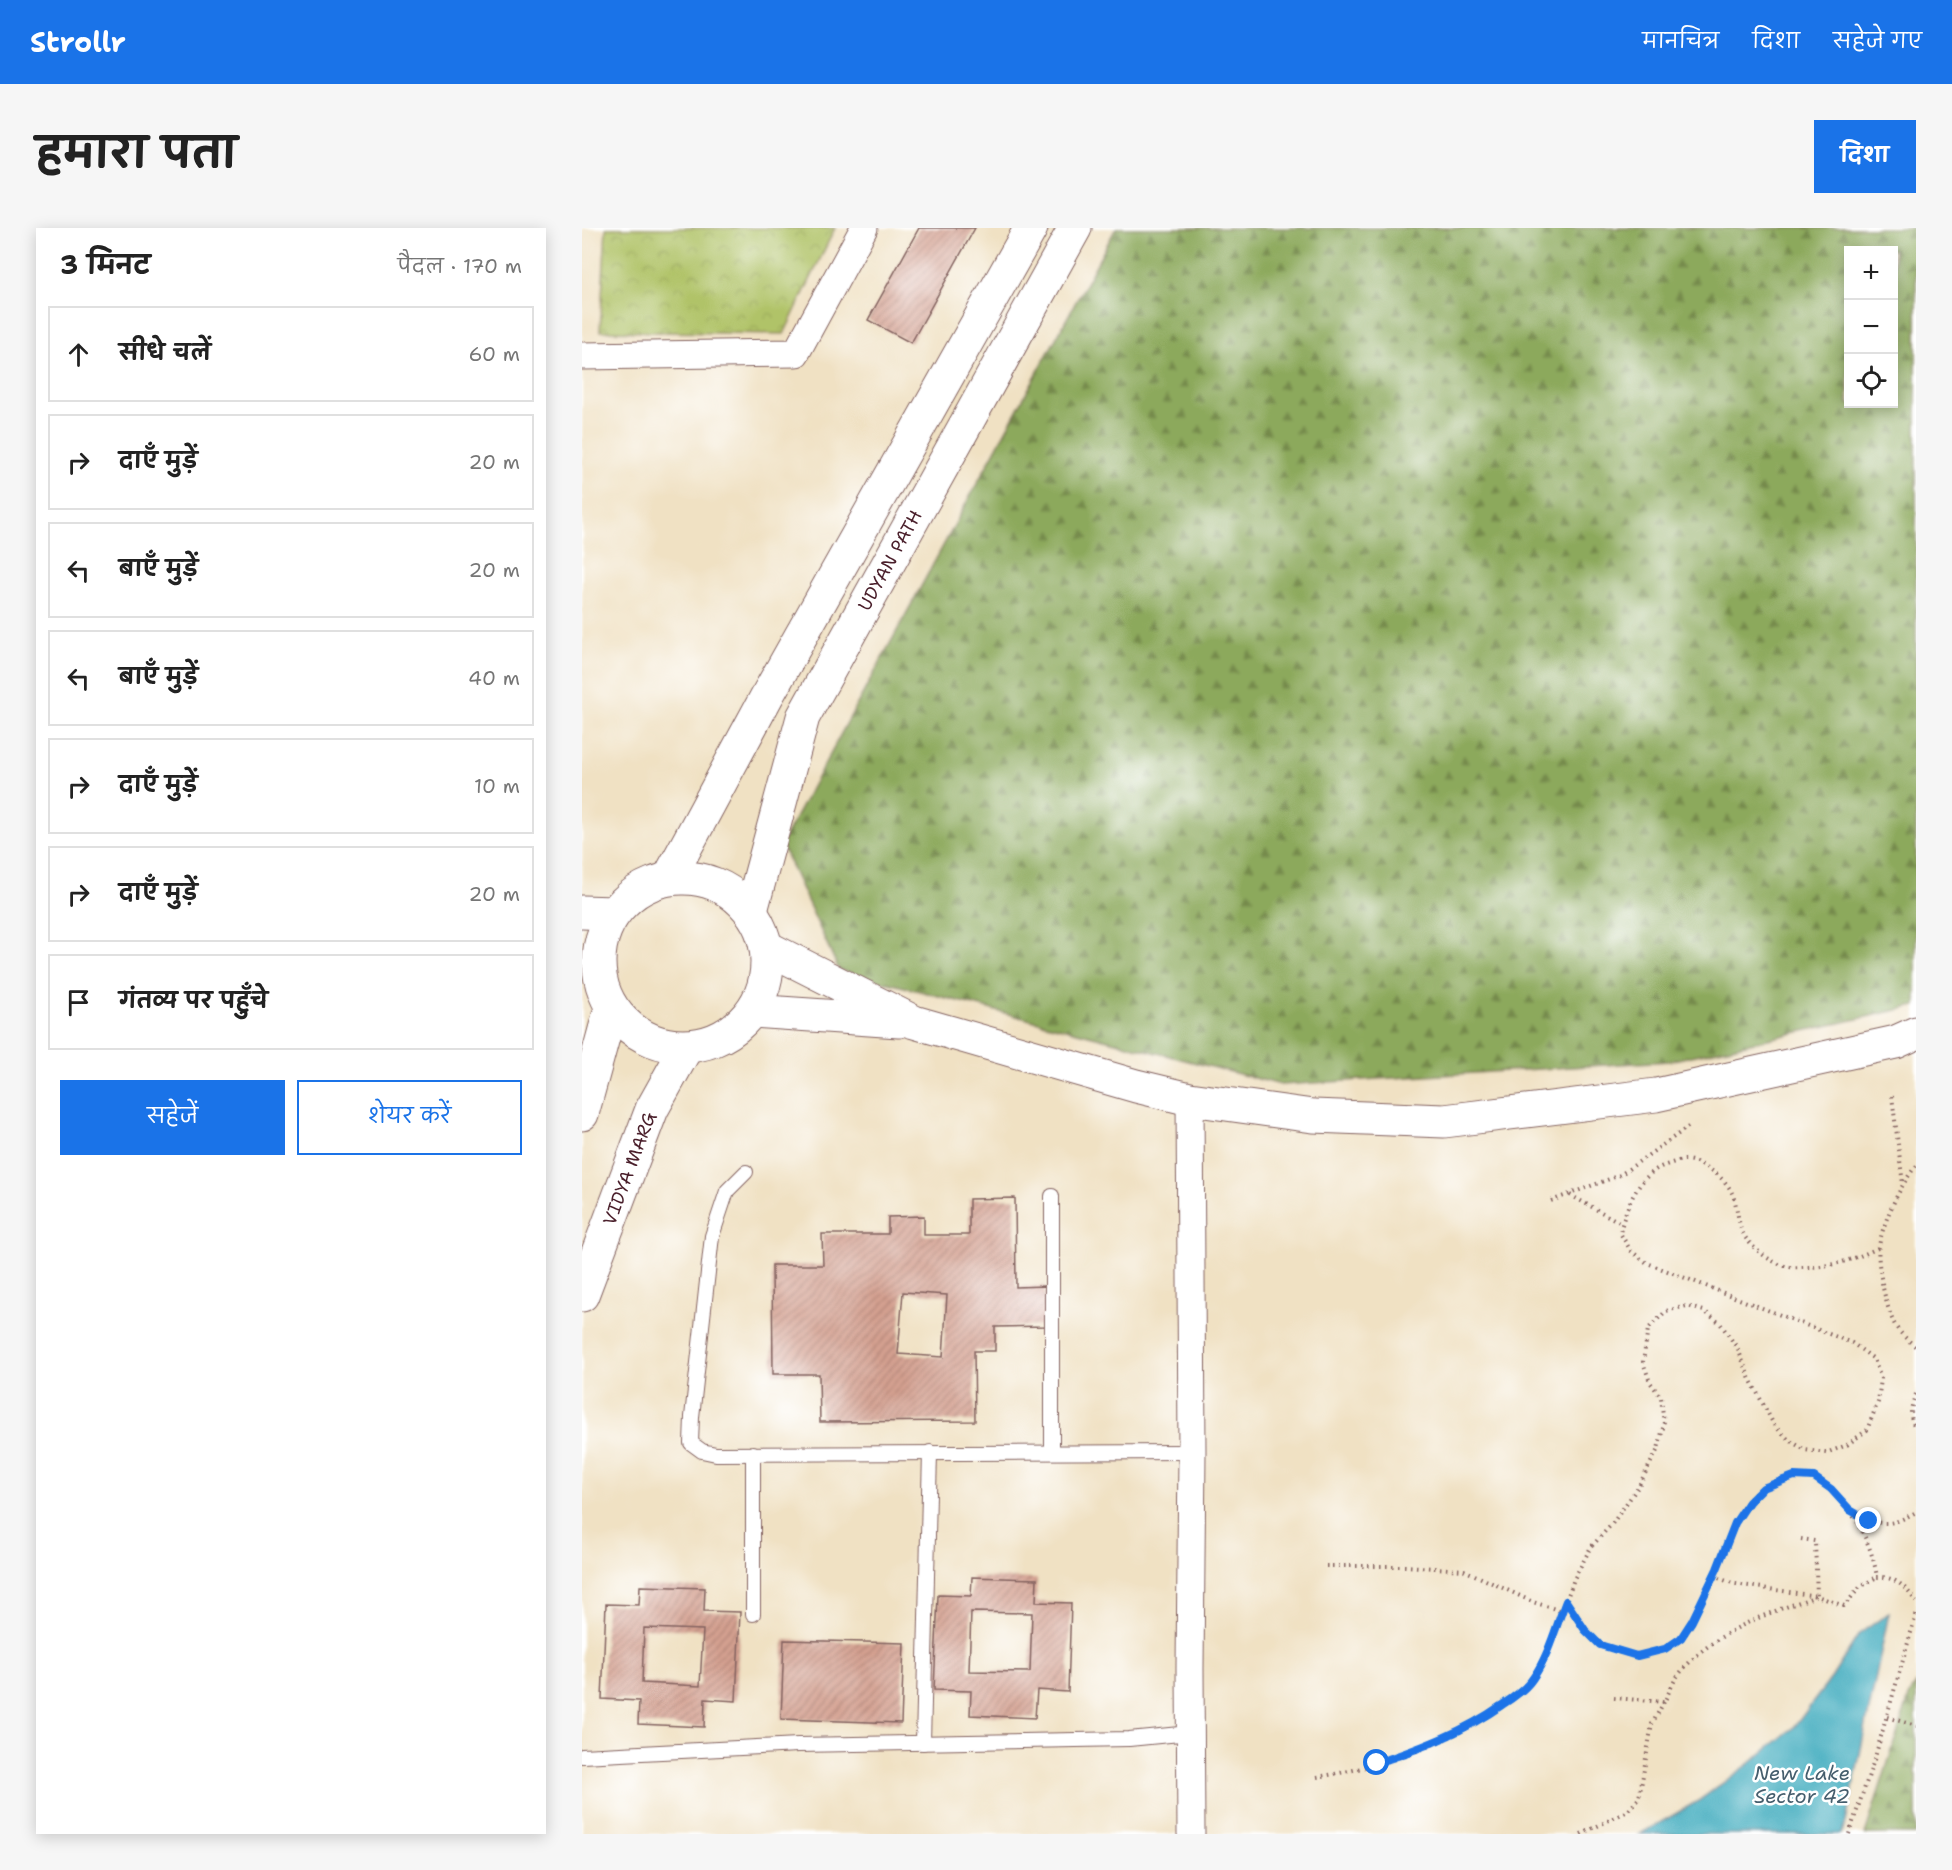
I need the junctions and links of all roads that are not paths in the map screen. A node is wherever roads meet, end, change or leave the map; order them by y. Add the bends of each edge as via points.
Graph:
1 (864, 228) edge
2 (1031, 228) edge
3 (1075, 228) edge
4 (582, 356) edge
5 (669, 878) junction
6 (751, 911) junction
7 (598, 912) edge
8 (766, 947) junction
9 (590, 973) edge
10 (611, 1008) junction
11 (752, 1011) junction
12 (914, 1022) junction
13 (1916, 1033) edge
14 (686, 1048) junction
15 (1190, 1099) junction
16 (582, 1114) edge
17 (746, 1172) dead end
18 (1052, 1196) dead end
19 (582, 1295) edge
20 (930, 1452) junction
21 (1052, 1452) junction
22 (1192, 1452) junction
23 (753, 1453) junction
24 (753, 1614) dead end
25 (1190, 1733) junction
26 (923, 1743) junction
27 (582, 1756) edge
28 (1191, 1834) edge

1 - 4 street via 796,353
2 - 5 main road
3 - 6 main road, UDYAN PATH via 803,717
5 - 6 main road via 697,878 732,892
5 - 7 main road via 639,889
6 - 8 main road
7 - 9 main road via 599,947
8 - 11 main road via 765,981
8 - 12 main road
9 - 10 main road
10 - 14 main road via 633,1031 669,1046
10 - 16 main road
11 - 12 main road
11 - 14 main road via 724,1036
12 - 15 main road
13 - 15 main road via 1896,1042 1656,1095 1443,1121 1313,1116
14 - 19 main road, VIDYA MARG via 652,1109
15 - 22 street
17 - 23 lane via 728,1191 712,1236 691,1443 716,1454
18 - 21 lane
20 - 21 lane
20 - 23 lane
20 - 26 lane
21 - 22 lane
22 - 25 street
23 - 24 lane
25 - 26 lane via 1129,1739
25 - 28 street
26 - 27 lane via 789,1745

